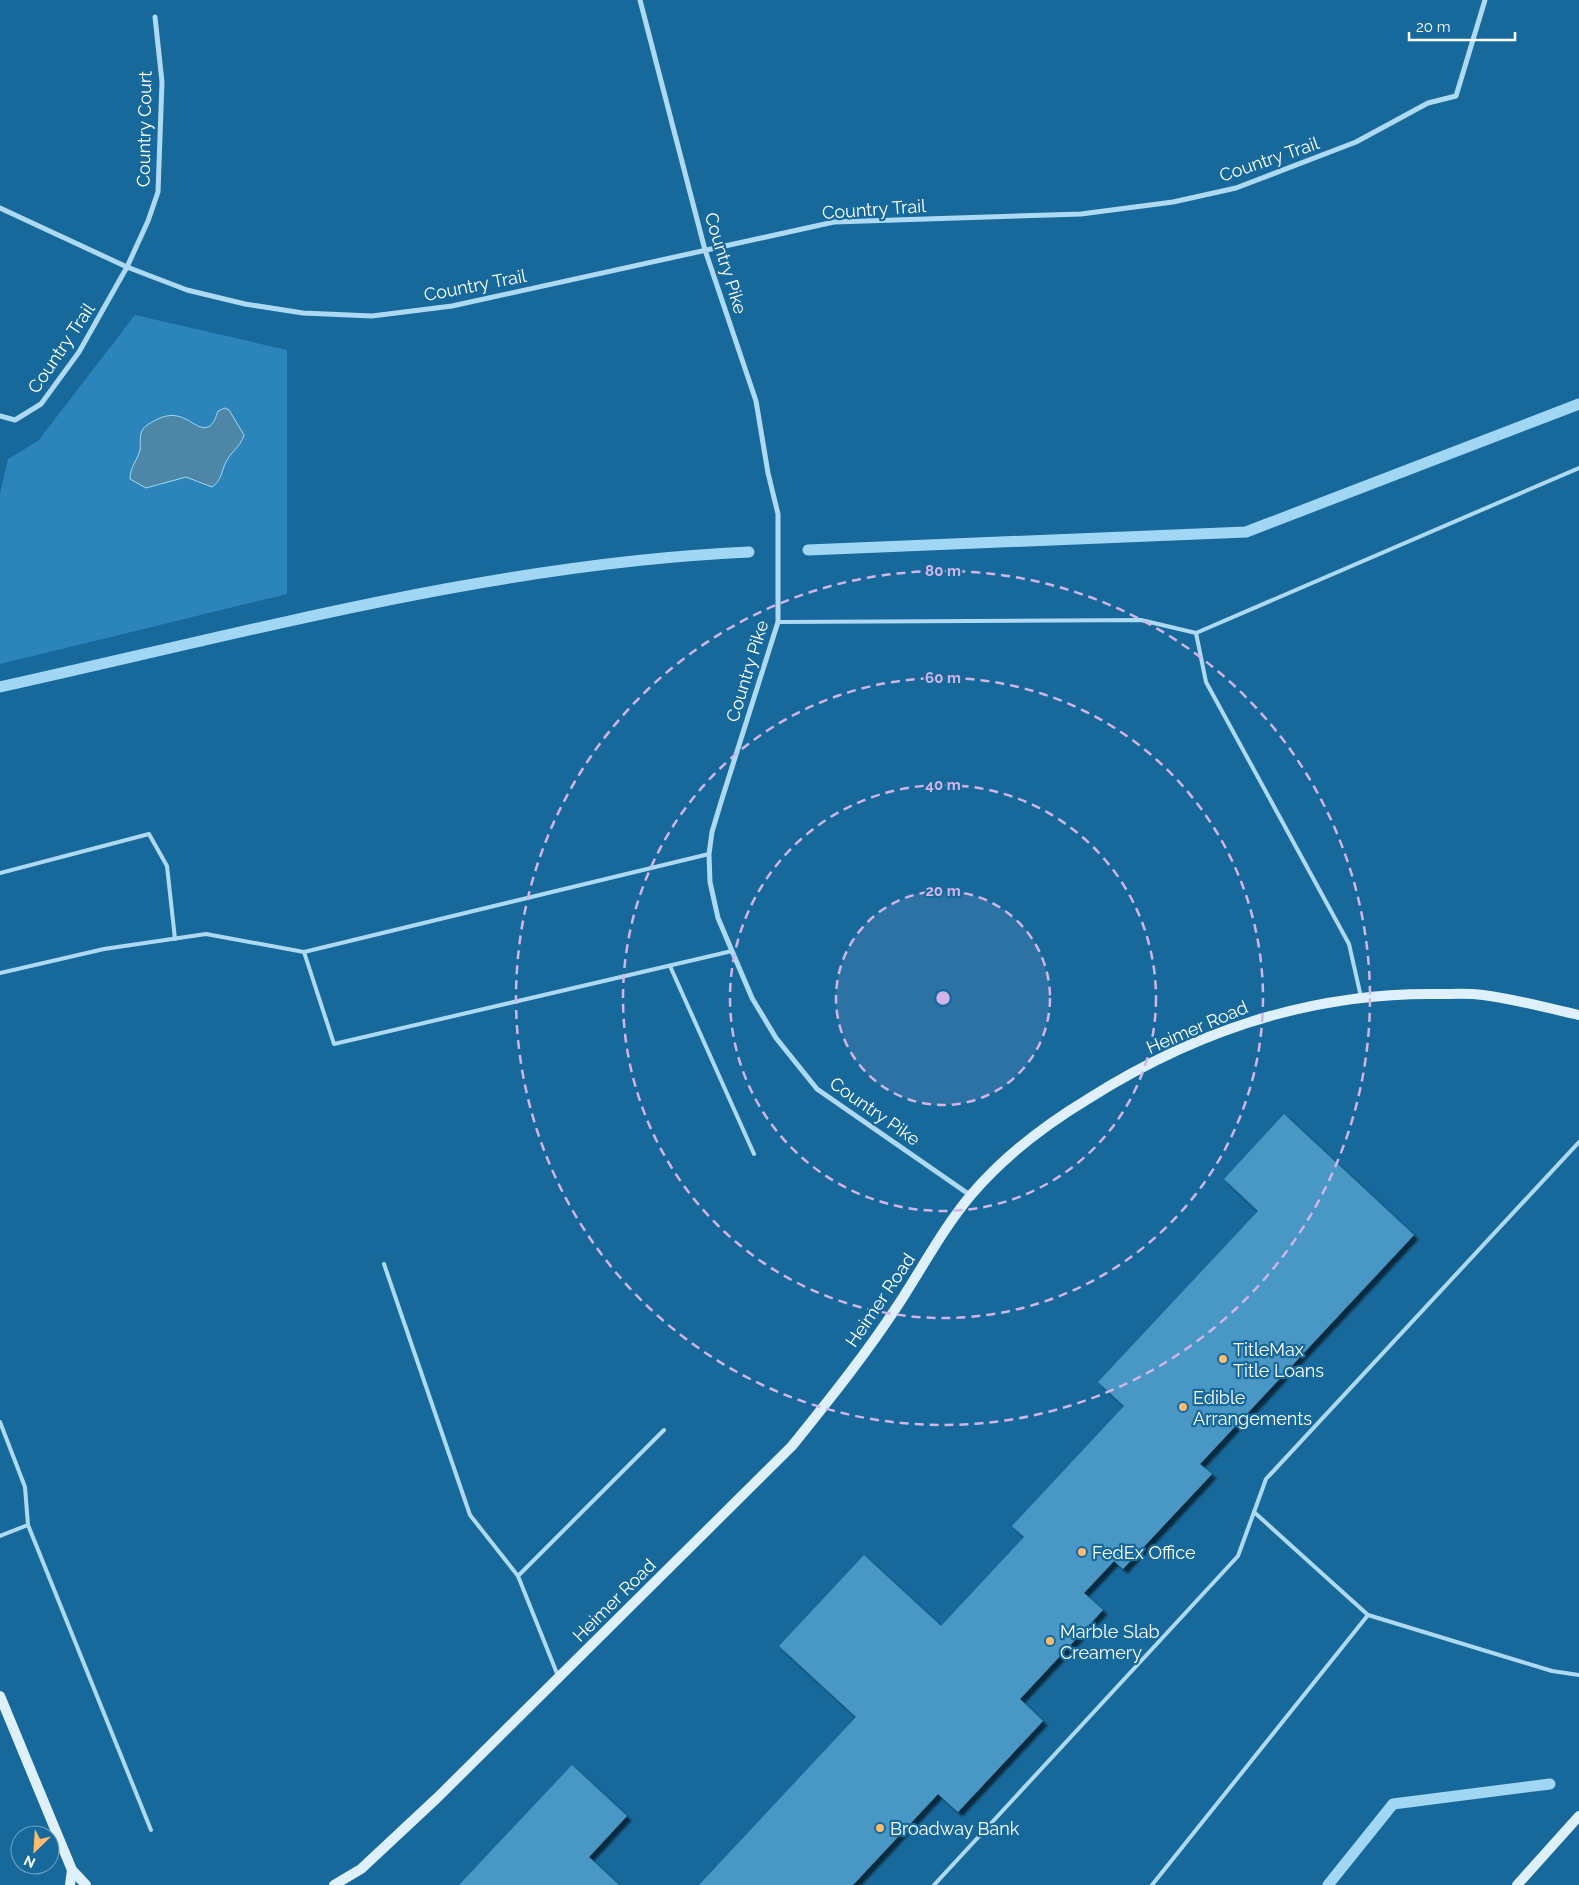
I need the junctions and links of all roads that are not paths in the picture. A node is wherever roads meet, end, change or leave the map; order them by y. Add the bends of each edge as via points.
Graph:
1 (640, 0) edge
2 (1485, 0) edge
3 (155, 17) dead end
4 (0, 208) edge
5 (705, 250) junction
6 (127, 267) junction
7 (0, 416) edge
8 (1579, 468) edge
9 (778, 622) junction
10 (1196, 633) junction
11 (708, 854) junction
12 (0, 873) edge
13 (175, 938) junction
14 (732, 951) junction
15 (304, 952) junction
16 (670, 966) junction
17 (0, 973) edge
18 (1361, 997) junction
19 (1579, 1015) edge
20 (1579, 1142) edge
21 (754, 1154) dead end
22 (971, 1195) junction
23 (384, 1264) dead end
24 (0, 1422) edge
25 (664, 1430) dead end
26 (1254, 1512) junction
27 (28, 1526) junction
28 (0, 1536) edge
29 (518, 1576) junction
30 (1368, 1615) junction
31 (1579, 1675) edge
32 (559, 1678) junction
33 (0, 1696) edge
34 (1579, 1816) edge
35 (151, 1830) dead end
36 (72, 1870) junction
37 (70, 1885) edge
38 (86, 1885) edge
39 (334, 1885) edge
40 (934, 1885) edge
41 (1152, 1885) edge
42 (1517, 1885) edge

1 - 5 street, Country Pike
2 - 5 street, Country Trail via 1456,96 1428,103 1356,142 1236,188 1173,202 1081,214 834,222
3 - 6 street, Country Court via 162,82 158,192
4 - 6 street, Country Trail
5 - 6 street, Country Trail via 452,306 372,316 303,313 245,304 187,290
5 - 9 street, Country Pike via 756,401 778,514
6 - 7 street, Country Trail via 79,352 41,404 15,420
8 - 10 lane
9 - 10 lane via 1142,620
9 - 11 street, Country Pike
10 - 18 lane via 1206,682 1349,944
11 - 14 street, Country Pike via 718,918
11 - 15 lane
12 - 13 lane via 149,834 167,866
13 - 15 lane via 206,934
13 - 17 lane via 104,949
14 - 16 lane
14 - 22 street, Country Pike via 752,998 776,1038 818,1089
15 - 16 lane via 334,1044
16 - 21 lane
18 - 19 street, Heimer Road via 1482,995
18 - 22 street, Heimer Road via 1285,1010 1229,1027 1118,1080 1021,1145
20 - 26 lane via 1266,1479
22 - 32 street, Heimer Road via 839,1388 792,1446
23 - 29 lane via 470,1515
24 - 27 lane via 25,1487
25 - 29 lane
26 - 30 lane
26 - 40 lane via 1238,1556
27 - 28 lane
27 - 35 lane
29 - 32 lane
30 - 31 lane via 1552,1670
30 - 41 lane
32 - 39 street, Heimer Road via 361,1869
33 - 36 street
34 - 42 street
36 - 37 street
36 - 38 street

